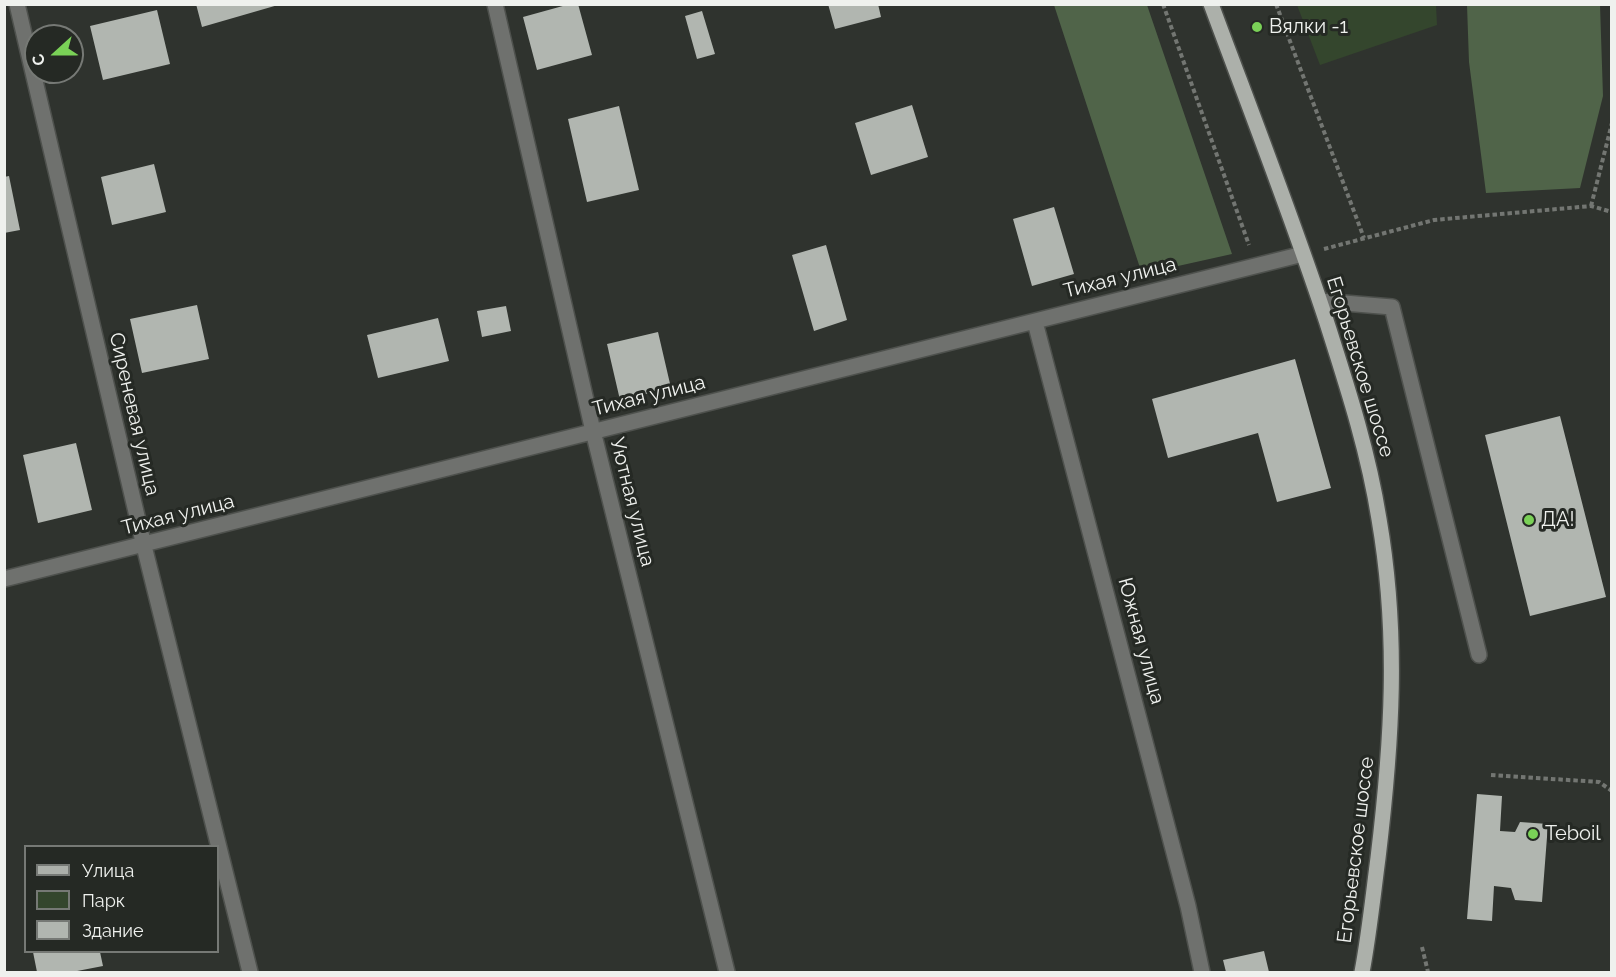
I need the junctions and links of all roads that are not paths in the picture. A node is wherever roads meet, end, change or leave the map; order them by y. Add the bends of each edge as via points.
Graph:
1 (17, 4) edge
2 (495, 4) edge
3 (1211, 4) edge
4 (1304, 254) junction
5 (1320, 301) junction
6 (1035, 322) junction
7 (593, 431) junction
8 (144, 546) junction
9 (4, 579) edge
10 (1479, 655) dead end
11 (218, 845) edge
12 (219, 847) edge
13 (250, 972) edge
14 (727, 972) edge
15 (1202, 972) edge
16 (1362, 972) edge

1 - 8 street, Сиреневая улица
2 - 7 street, Уютная улица
3 - 4 main road, Егорьевское шоссе
4 - 5 main road, Егорьевское шоссе
4 - 6 street, Тихая улица
5 - 10 street via 1392,308
5 - 16 main road, Егорьевское шоссе via 1352,398 1367,459 1388,578 1392,722
6 - 7 street, Тихая улица
6 - 15 street, Южная улица
7 - 8 street, Тихая улица
7 - 14 street, Уютная улица
8 - 9 street, Тихая улица
8 - 11 street, Сиреневая улица
12 - 13 street, Сиреневая улица

